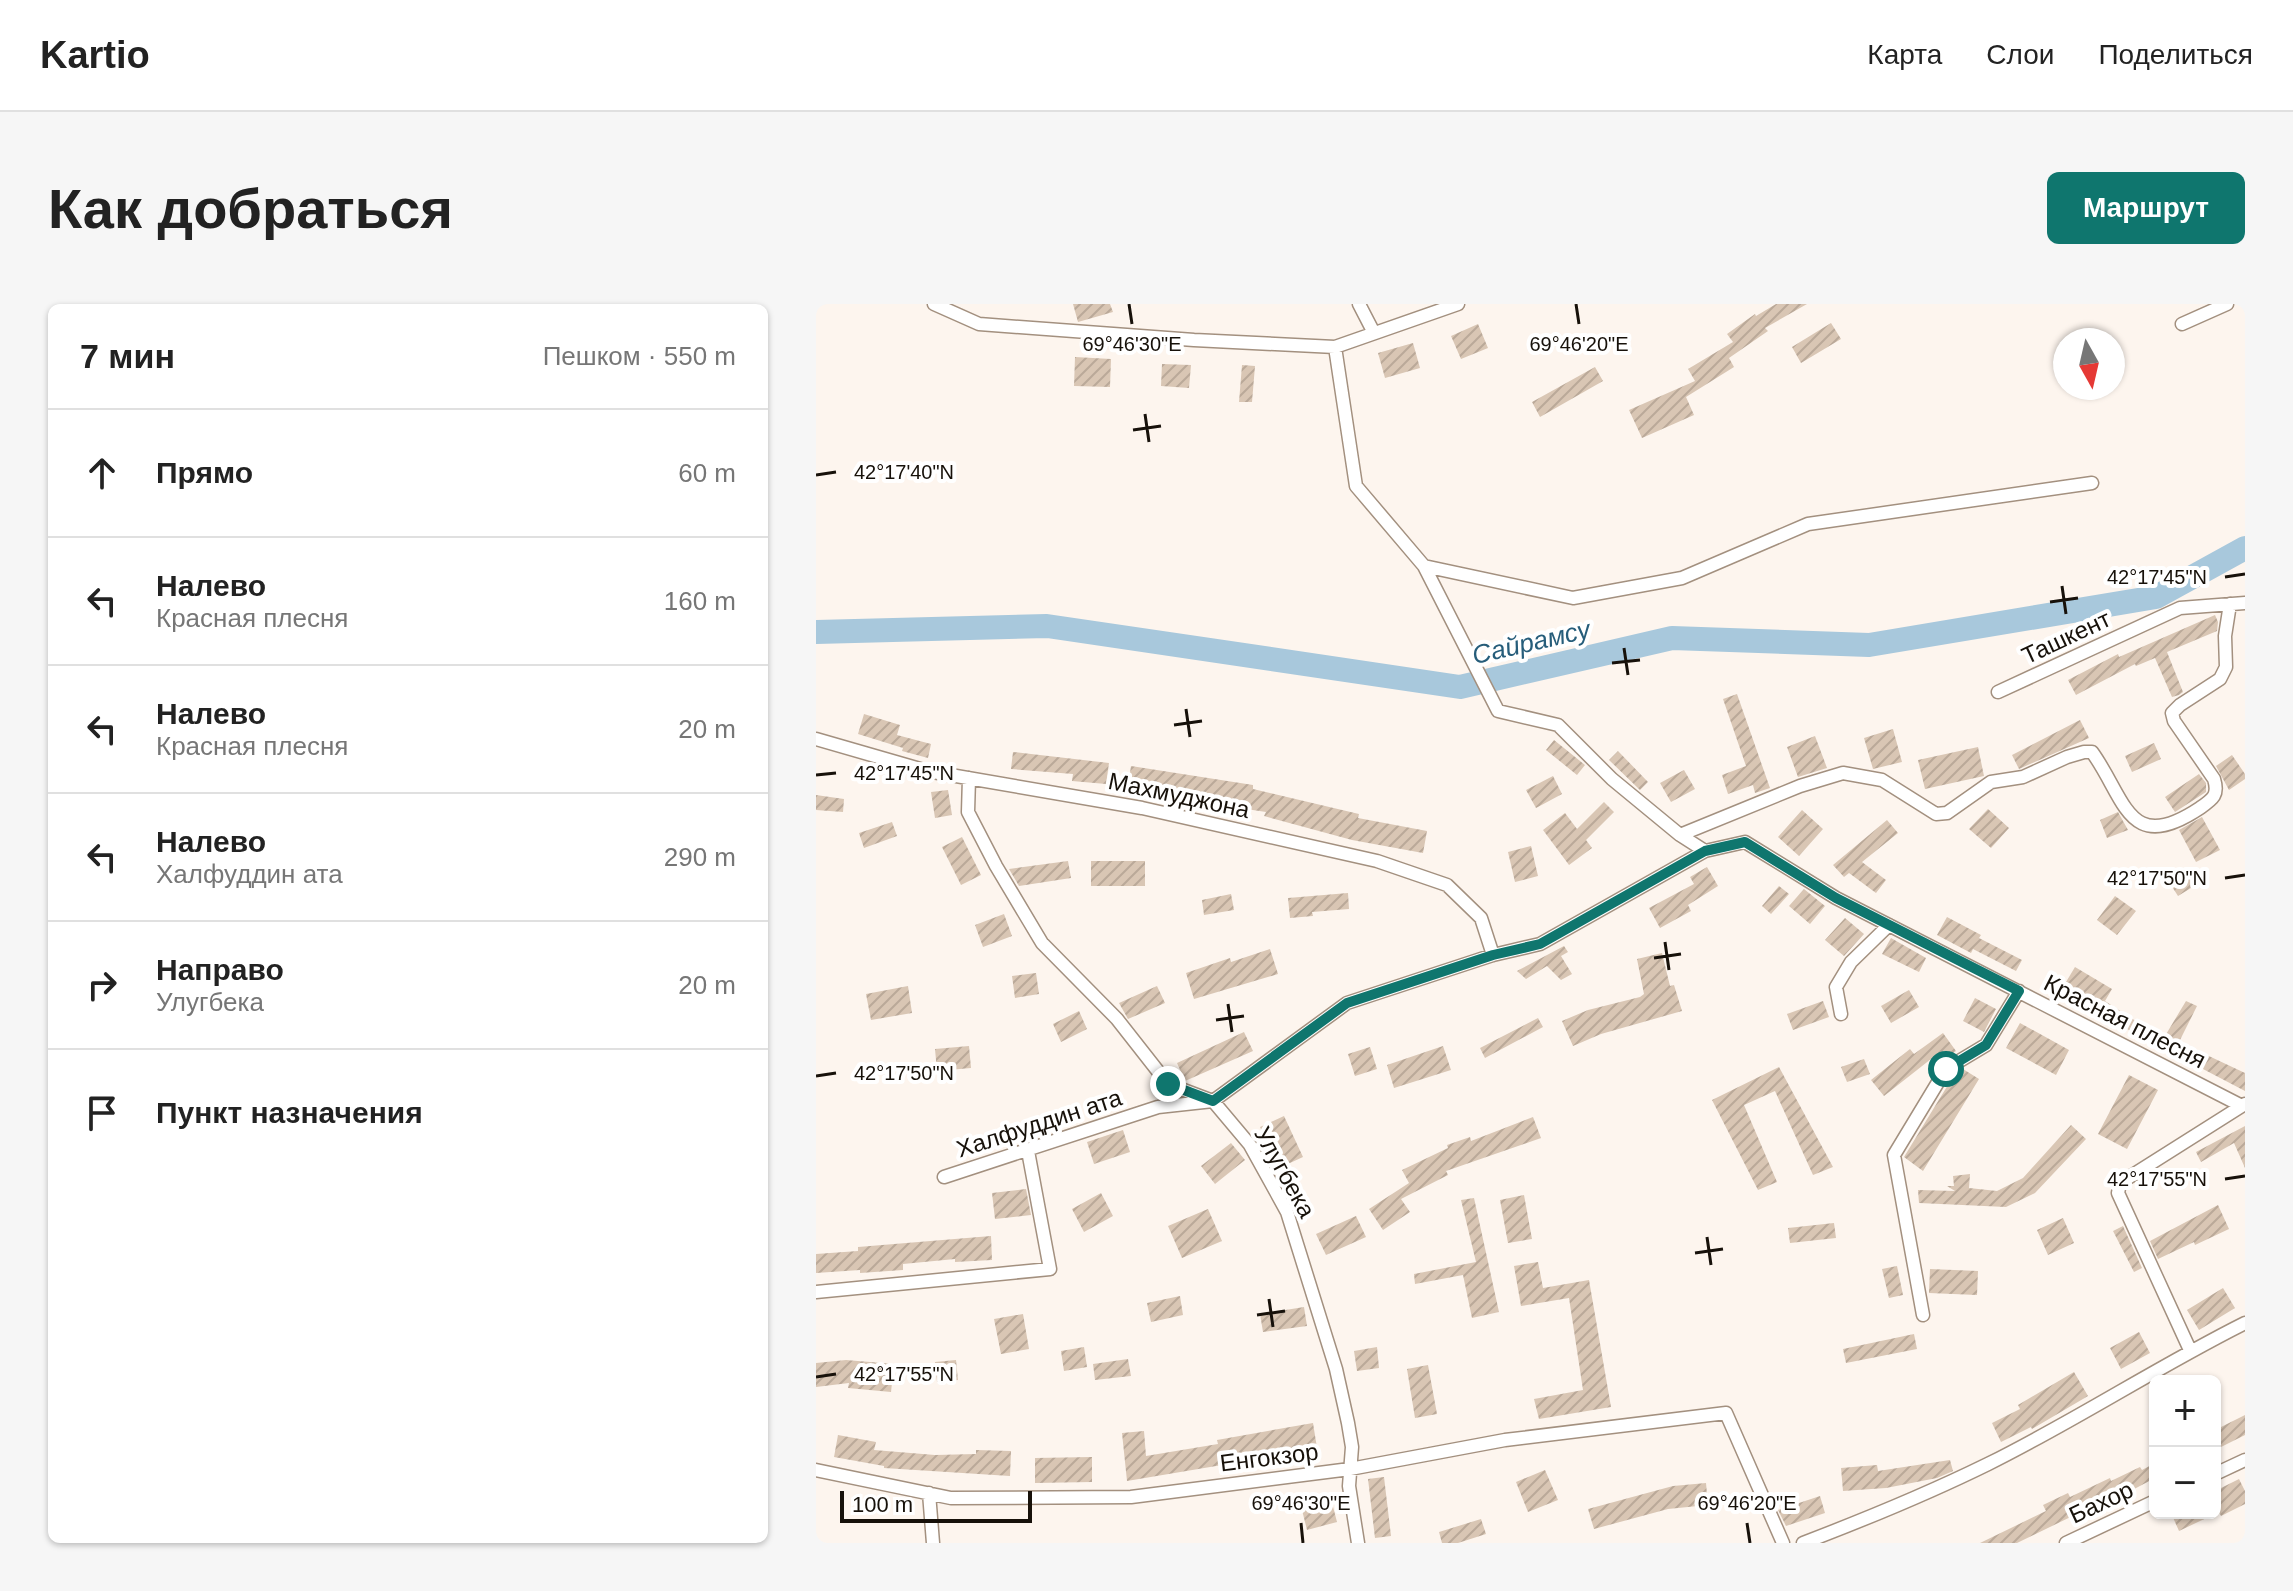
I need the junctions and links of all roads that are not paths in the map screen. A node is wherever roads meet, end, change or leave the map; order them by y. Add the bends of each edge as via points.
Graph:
1 (934, 304) edge
2 (1359, 304) edge
3 (1458, 304) edge
4 (2227, 304) edge
5 (2182, 324) dead end
6 (1374, 333) junction
7 (1335, 347) junction
8 (2092, 483) dead end
9 (1424, 566) junction
10 (2245, 603) edge
11 (2230, 604) junction
12 (1998, 692) dead end
13 (816, 739) edge
14 (969, 778) junction
15 (1680, 835) junction
16 (1705, 851) junction
17 (1889, 925) junction
18 (1493, 955) junction
19 (2019, 991) junction
20 (1841, 1014) dead end
21 (1213, 1101) junction
22 (2242, 1104) edge
23 (1028, 1151) junction
24 (944, 1177) dead end
25 (816, 1292) edge
26 (1923, 1315) dead end
27 (2245, 1323) edge
28 (2190, 1350) junction
29 (2245, 1460) edge
30 (1350, 1469) junction
31 (816, 1470) edge
32 (2221, 1471) edge
33 (929, 1493) junction
34 (2149, 1504) edge
35 (931, 1543) edge
36 (1358, 1543) edge
37 (1783, 1543) edge
38 (1803, 1543) edge
39 (2066, 1543) edge

1 - 7 street via 979,324
2 - 6 street
3 - 6 street
4 - 5 street
6 - 7 street
7 - 9 street via 1356,486
8 - 9 street via 1808,524 1682,578 1573,598
9 - 15 street via 1498,711 1558,725
10 - 11 street, Ташкент
11 - 12 street, Ташкент via 2180,608
11 - 15 street via 2226,667 2220,679 2172,713 2218,790 2214,799 2165,826 2143,824 2123,808 2092,752 2084,752 2023,777 1991,782 1947,813 1936,814 1882,780 1843,773
13 - 14 street, Махмуджона
14 - 18 street, Махмуджона via 1142,808 1377,861 1447,885 1481,918
14 - 21 street, Улугбека via 968,812 1042,943 1117,1019 1168,1084
15 - 16 street
16 - 17 street, Красная плесня via 1745,842
16 - 18 street, Халфуддин ата via 1540,944
17 - 19 street, Красная плесня
17 - 20 street via 1851,962 1836,987
18 - 21 street, Халфуддин ата via 1347,1003
19 - 22 street, Красная плесня
19 - 26 street via 1986,1045 1946,1069 1894,1155
21 - 23 street, Халфуддин ата via 1158,1107
21 - 30 street, Улугбека via 1250,1145 1287,1212 1336,1369 1352,1447
22 - 28 street via 2120,1183 2118,1193
23 - 24 street, Халфуддин ата
23 - 25 street via 1050,1269
27 - 28 street
28 - 38 street via 1991,1463 1890,1511
29 - 32 street
30 - 33 street, Енгокзор via 1131,1497 951,1498
30 - 36 street, Улугбека
30 - 37 street, Енгокзор via 1505,1440 1726,1413
31 - 33 street, Енгокзор
33 - 35 street
34 - 39 street, Бахор

